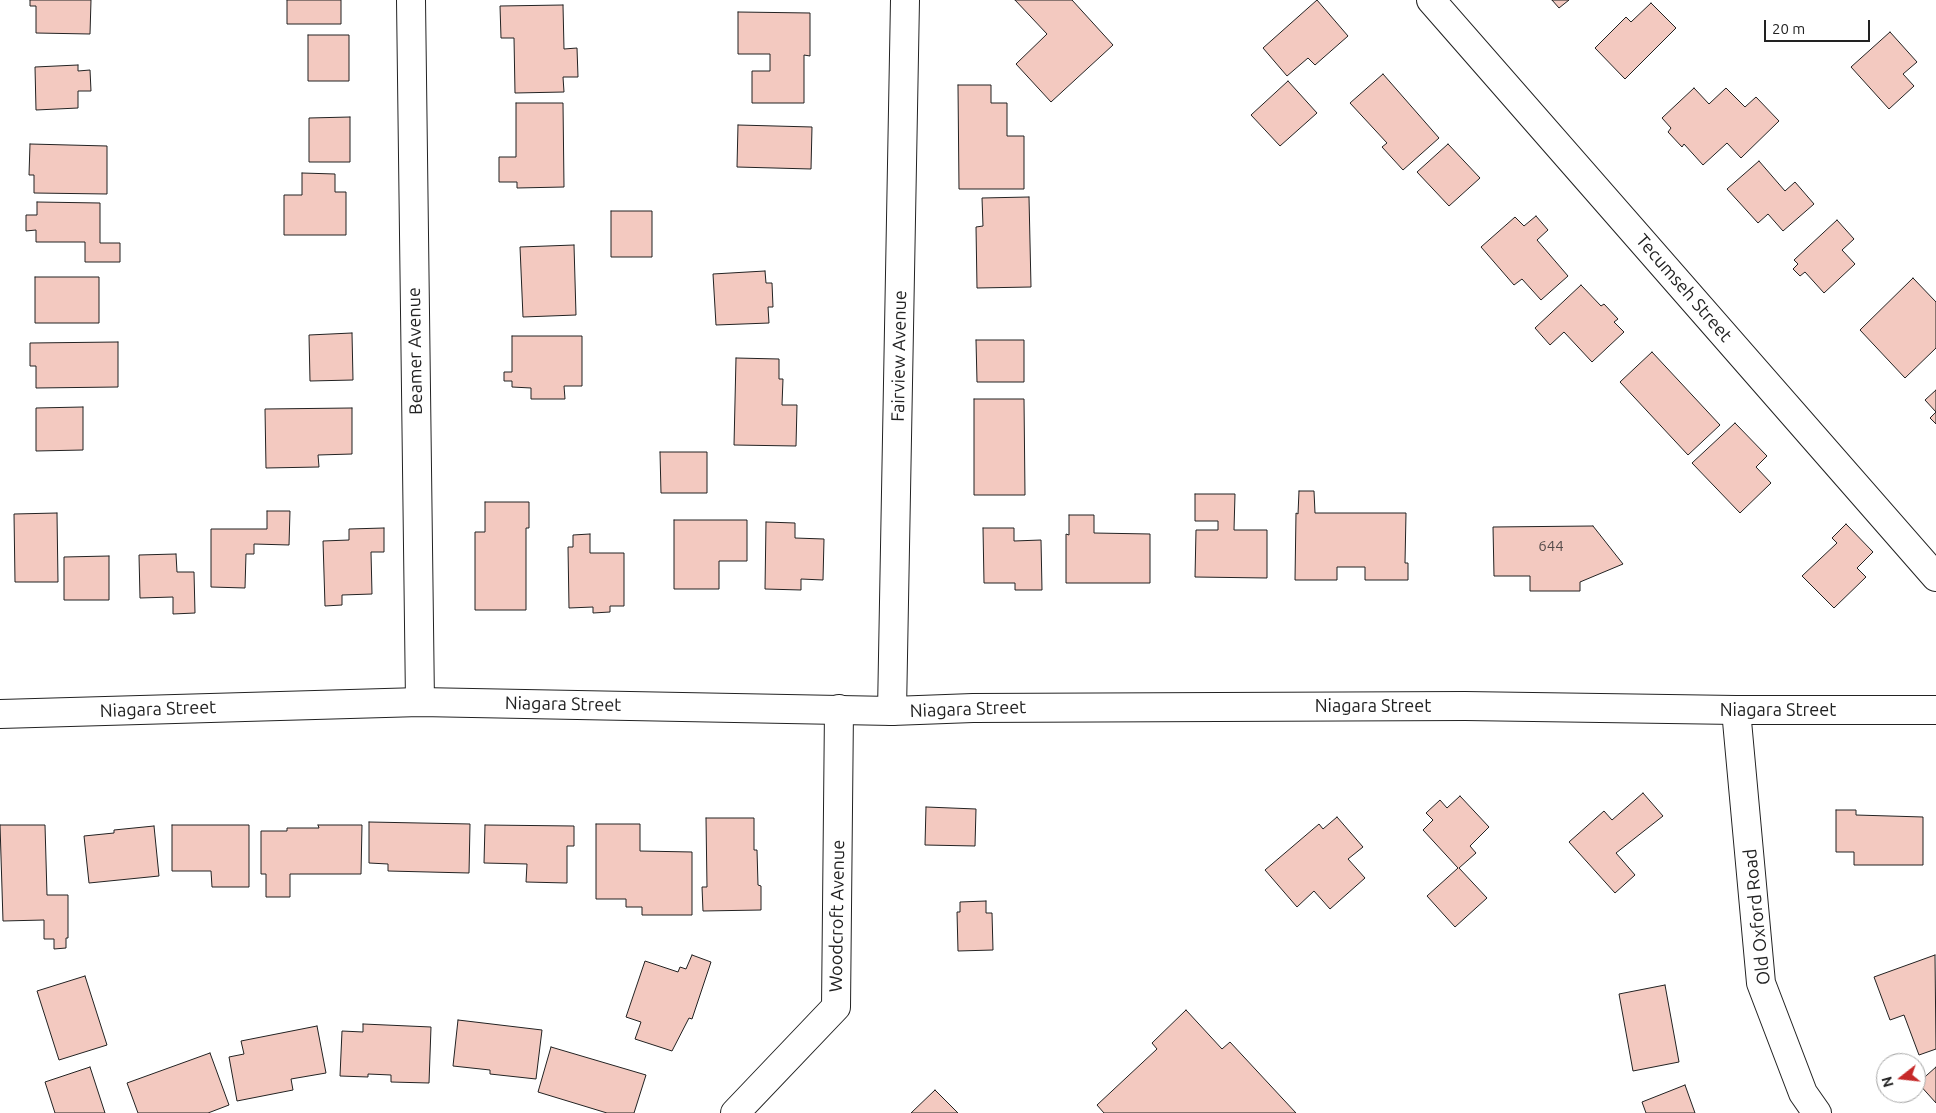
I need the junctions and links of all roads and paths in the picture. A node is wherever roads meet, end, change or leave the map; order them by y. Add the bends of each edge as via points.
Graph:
1 (411, 0) edge
2 (905, 0) edge
3 (1431, 0) edge
4 (1936, 577) edge
5 (420, 702) junction
6 (839, 709) junction
7 (1736, 710) junction
8 (1936, 710) edge
9 (892, 712) junction
10 (0, 714) edge
11 (734, 1113) edge
12 (1817, 1113) edge

1 - 5 street, Beamer Avenue
2 - 9 street, Fairview Avenue
3 - 4 street, Tecumseh Street
5 - 6 street, Niagara Street
5 - 10 street, Niagara Street
6 - 9 street, Niagara Street
6 - 11 street, Woodcroft Avenue via 836,1007
7 - 8 street, Niagara Street
7 - 9 street, Niagara Street via 1465,706 973,708
7 - 12 street, Old Oxford Road via 1761,983 1803,1093

